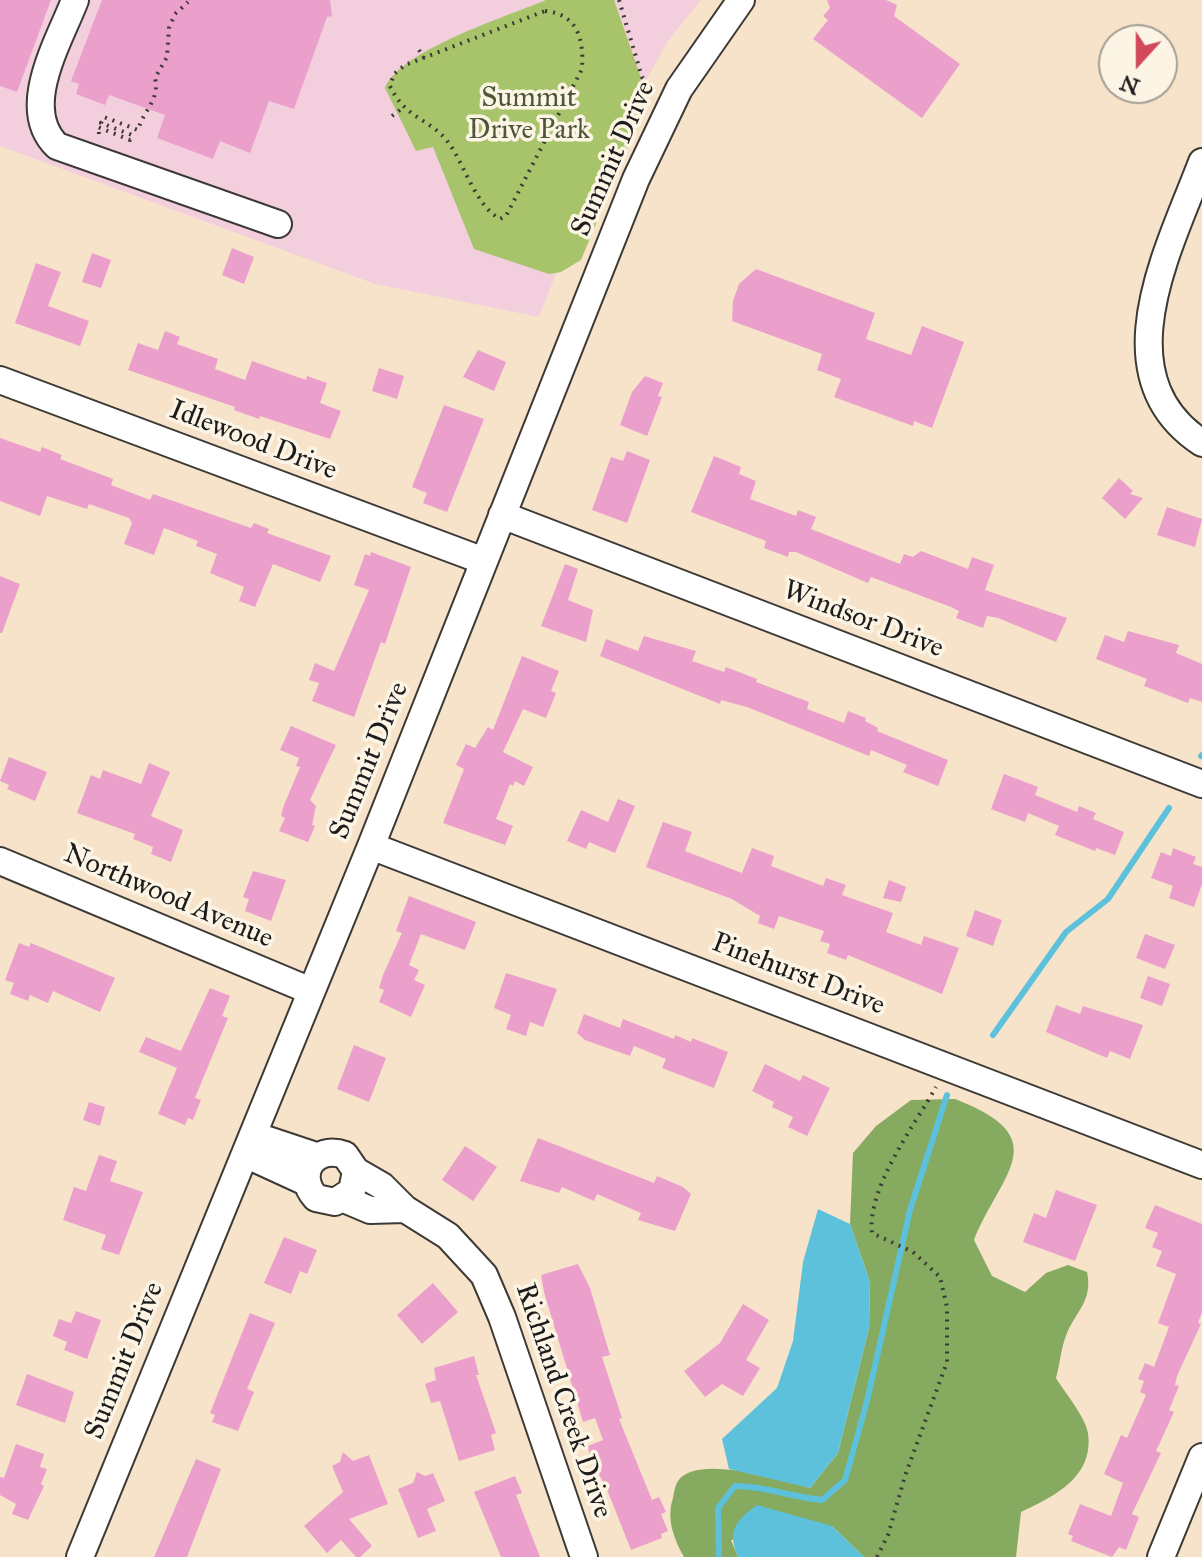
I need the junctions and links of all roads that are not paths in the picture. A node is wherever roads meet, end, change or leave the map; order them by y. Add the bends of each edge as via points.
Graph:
1 (75, 0) edge
2 (741, 0) edge
3 (1202, 162) edge
4 (278, 224) dead end
5 (0, 380) edge
6 (1202, 443) edge
7 (502, 515) junction
8 (484, 561) junction
9 (1202, 784) edge
10 (371, 846) junction
11 (0, 861) edge
12 (311, 991) junction
13 (249, 1144) junction
14 (316, 1156) junction
15 (1202, 1165) edge
16 (356, 1171) junction
17 (306, 1182) junction
18 (344, 1199) junction
19 (405, 1209) junction
20 (1202, 1457) edge
21 (80, 1557) edge
22 (584, 1557) edge
23 (1161, 1557) edge

1 - 4 street via 39,96 48,138 57,146
2 - 7 street, Summit Drive via 664,116
3 - 6 street via 1163,267 1147,336 1154,380 1164,403
5 - 8 street, Idlewood Drive
7 - 8 street, Summit Drive
7 - 9 street, Windsor Drive
8 - 10 street, Summit Drive
10 - 12 street, Summit Drive
10 - 15 street, Pinehurst Drive
11 - 12 street, Northwood Avenue
12 - 13 street, Summit Drive
13 - 14 street, Richland Creek Drive
13 - 17 street
13 - 21 street, Summit Drive
14 - 16 street, Richland Creek Drive via 345,1155
14 - 17 street
16 - 18 street via 356,1182
16 - 19 street, Richland Creek Drive via 382,1186
17 - 18 street via 316,1198
18 - 19 street via 370,1210
19 - 22 street, Richland Creek Drive via 448,1236 484,1275
20 - 23 street

